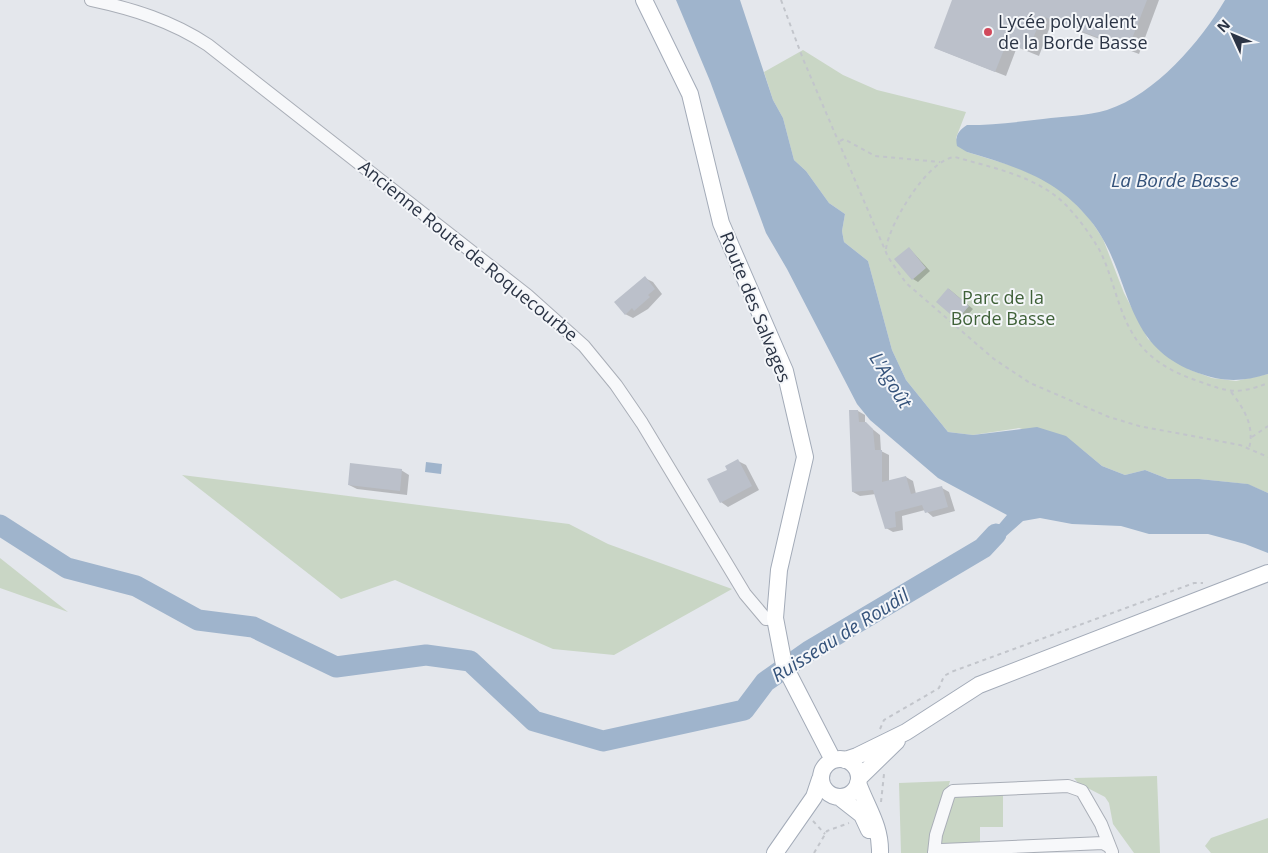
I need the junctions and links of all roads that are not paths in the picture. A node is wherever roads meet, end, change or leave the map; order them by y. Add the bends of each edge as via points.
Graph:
1 (91, 0) edge
2 (644, 0) edge
3 (1268, 573) edge
4 (775, 618) junction
5 (906, 732) junction
6 (839, 760) junction
7 (820, 779) junction
8 (859, 780) junction
9 (838, 797) junction
10 (1111, 850) edge
11 (775, 852) edge
12 (880, 853) edge
13 (934, 853) edge

1 - 4 street, Ancienne Route de Roquecourbe via 162,20 208,45 570,332 600,363 629,403 746,594 766,619
2 - 4 main road, Route des Salvages via 690,94 721,223 785,371 805,457 778,570
3 - 5 main road via 979,685
4 - 6 main road, Route des Salvages via 785,667
5 - 6 main road via 857,756
5 - 8 main road
6 - 7 main road via 824,767
6 - 8 main road via 855,766
7 - 9 main road via 824,789
7 - 11 main road via 814,797
8 - 9 main road via 851,794
8 - 12 main road via 877,824
9 - 11 main road via 823,806
9 - 12 main road via 862,815
10 - 13 street via 1103,843 942,850
10 - 13 street via 1082,791 1068,786 953,791 949,794 936,834

